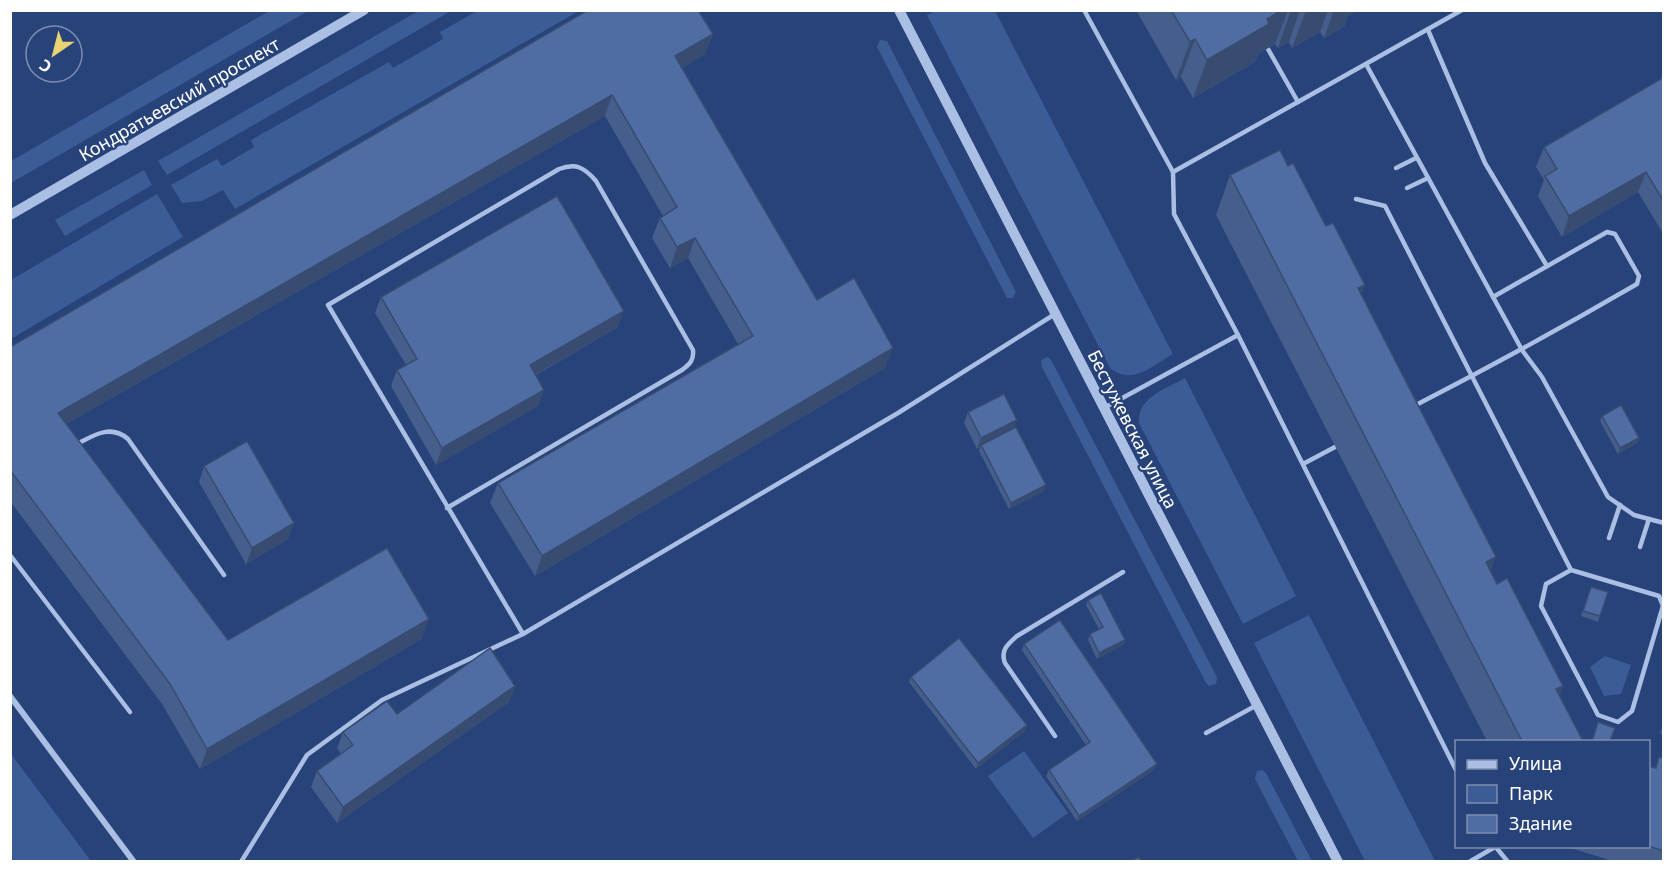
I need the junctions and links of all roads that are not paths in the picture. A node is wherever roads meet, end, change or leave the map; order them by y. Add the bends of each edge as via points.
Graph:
1 (364, 10) edge
2 (899, 10) edge
3 (1084, 10) edge
4 (1462, 10) edge
5 (1428, 30) junction
6 (1268, 49) edge
7 (1366, 64) junction
8 (1298, 102) junction
9 (1416, 158) junction
10 (1396, 168) dead end
11 (1173, 172) junction
12 (1428, 178) junction
13 (1407, 188) dead end
14 (1356, 199) dead end
15 (10, 215) edge
16 (1547, 266) junction
17 (1493, 297) junction
18 (1055, 314) junction
19 (1238, 335) junction
20 (1522, 350) junction
21 (1472, 377) junction
22 (1103, 408) junction
23 (1407, 410) edge
24 (72, 447) edge
25 (1335, 447) dead end
26 (1303, 464) junction
27 (1620, 505) junction
28 (447, 507) junction
29 (1649, 519) junction
30 (1664, 523) edge
31 (1610, 538) dead end
32 (1640, 548) dead end
33 (10, 555) edge
34 (1571, 570) junction
35 (1123, 572) dead end
36 (224, 575) dead end
37 (523, 634) junction
38 (10, 696) edge
39 (1257, 705) junction
40 (130, 712) dead end
41 (1206, 733) dead end
42 (1055, 736) dead end
43 (1455, 768) edge
44 (1493, 848) edge
45 (1496, 848) edge
46 (134, 861) edge
47 (241, 861) edge
48 (1338, 861) edge
49 (1468, 861) edge
50 (1508, 861) edge

1 - 15 street, Кондратьевский проспект
2 - 18 street, Бестужевская улица
3 - 11 lane
4 - 5 lane
5 - 7 lane
5 - 16 lane via 1485,163
6 - 8 lane
7 - 8 lane
7 - 9 lane
8 - 11 lane
9 - 10 lane
9 - 12 lane
11 - 19 lane via 1174,214
12 - 13 lane
12 - 17 lane
14 - 21 lane via 1385,206
16 - 17 lane
16 - 20 lane via 1606,232 1615,234 1639,276 1637,284
17 - 20 lane
18 - 22 street, Бестужевская улица
18 - 37 lane via 898,413
19 - 22 lane
19 - 26 lane
20 - 21 lane
20 - 27 lane via 1542,377 1608,497
21 - 23 lane
21 - 34 lane
22 - 39 street, Бестужевская улица
24 - 36 lane via 100,434 120,432
25 - 26 lane
26 - 43 lane
27 - 29 lane
27 - 31 lane
28 - 28 lane via 692,361 693,350 662,295 596,181 580,166 559,169 328,305
28 - 37 lane
29 - 30 lane
29 - 32 lane
33 - 40 lane
34 - 34 lane via 1546,584 1540,606 1598,715 1618,722 1632,711 1663,606 1659,597
35 - 42 lane via 1017,636 1004,649 1005,663
37 - 47 lane via 382,700 307,755
38 - 46 street
39 - 41 lane
39 - 48 street, Бестужевская улица
44 - 49 lane
45 - 50 lane

